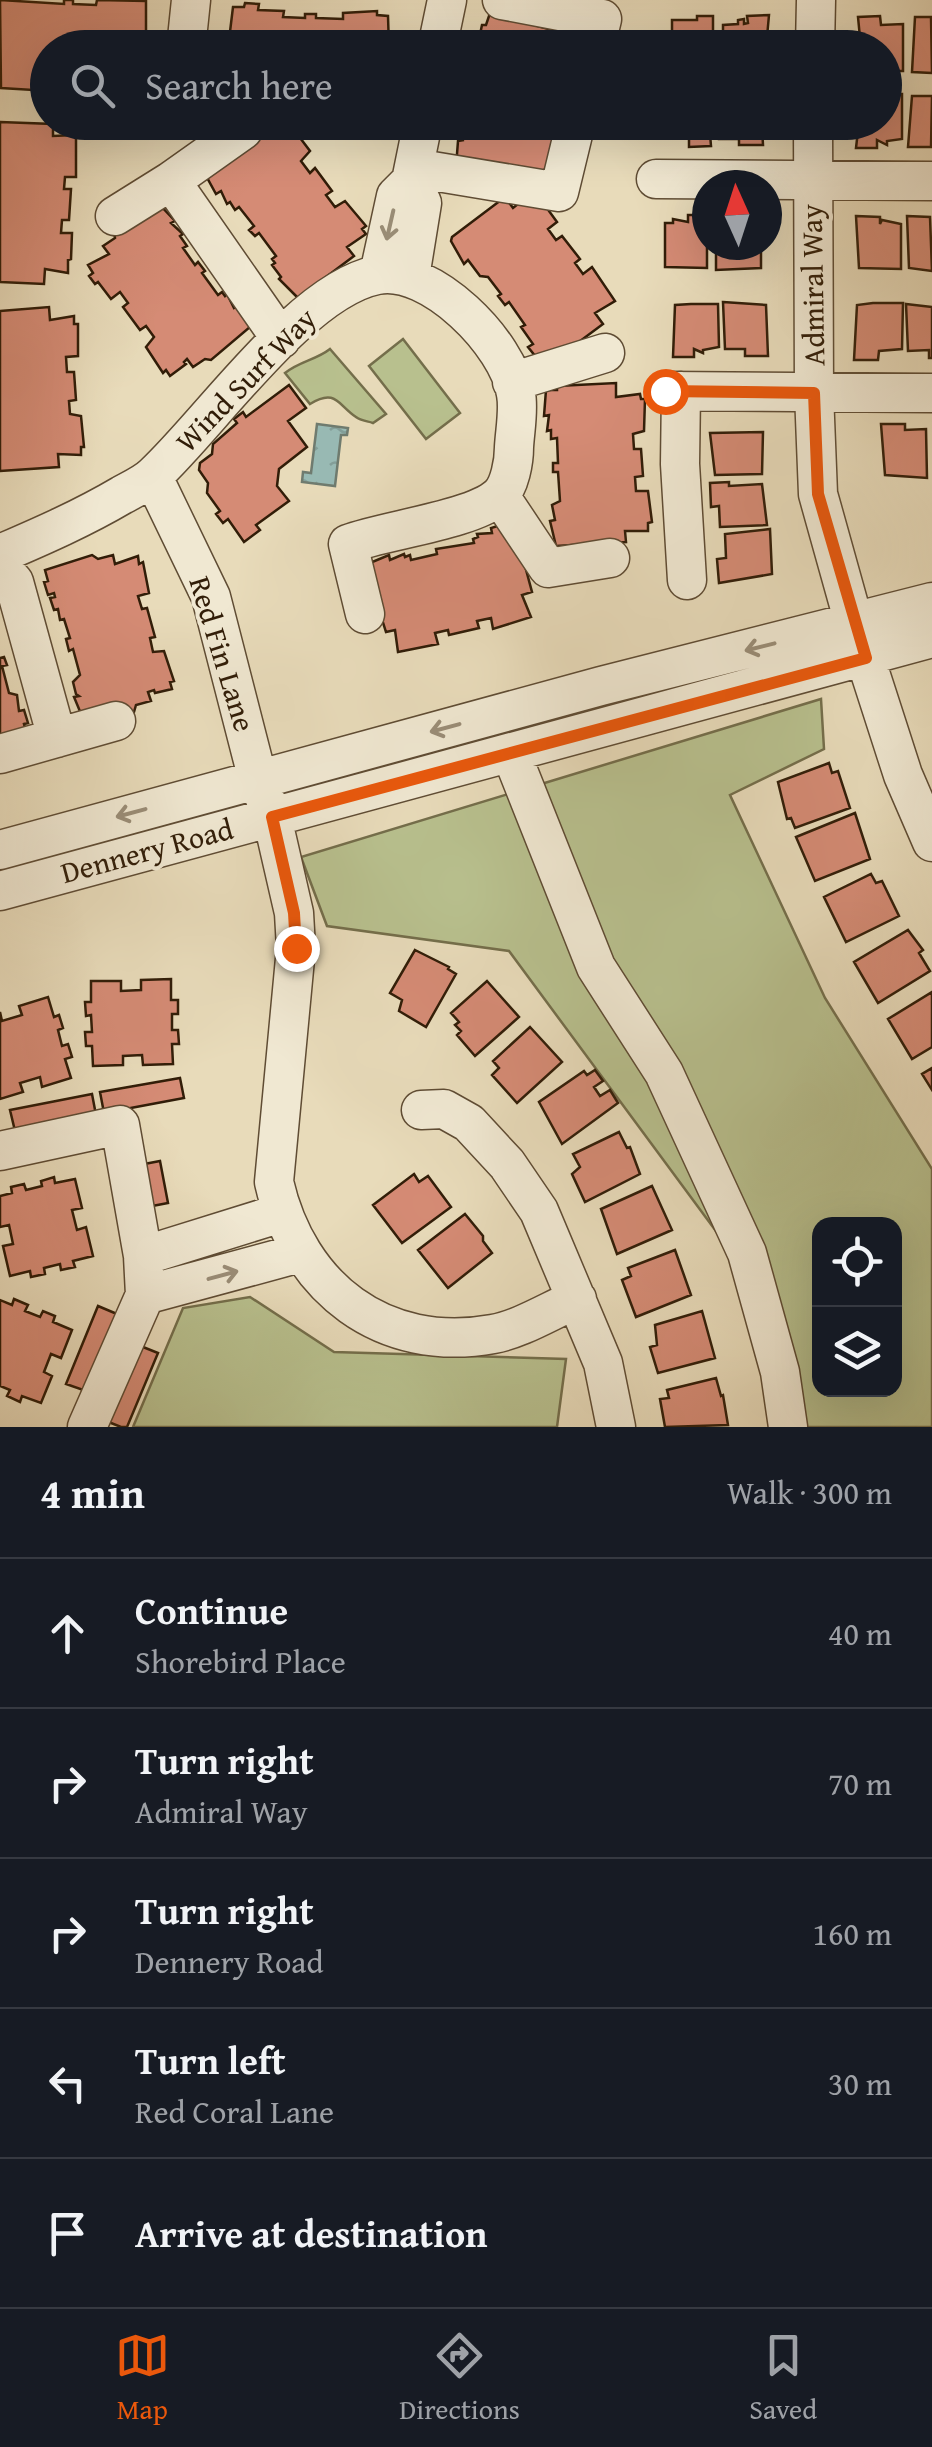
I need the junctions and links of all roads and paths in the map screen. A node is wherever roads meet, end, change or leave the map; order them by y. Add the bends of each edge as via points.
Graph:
1 (191, 0) edge
2 (447, 0) edge
3 (502, 0) edge
4 (816, 0) edge
5 (188, 30) edge
6 (441, 30) edge
7 (599, 30) edge
8 (815, 30) edge
9 (230, 140) edge
10 (419, 140) edge
11 (572, 140) edge
12 (813, 140) edge
13 (412, 175) junction
14 (656, 179) dead end
15 (812, 180) junction
16 (171, 181) junction
17 (932, 181) edge
18 (115, 216) dead end
19 (394, 276) junction
20 (281, 339) junction
21 (605, 352) dead end
22 (512, 382) junction
23 (814, 393) junction
24 (932, 393) edge
25 (152, 477) junction
26 (500, 496) junction
27 (0, 554) edge
28 (610, 558) dead end
29 (0, 566) edge
30 (688, 580) dead end
31 (932, 602) edge
32 (366, 614) dead end
33 (932, 638) edge
34 (860, 641) junction
35 (116, 721) dead end
36 (57, 738) junction
37 (511, 753) junction
38 (0, 754) edge
39 (258, 780) junction
40 (272, 817) junction
41 (932, 842) edge
42 (0, 850) edge
43 (0, 891) edge
44 (421, 1110) dead end
45 (0, 1152) edge
46 (281, 1213) junction
47 (300, 1254) junction
48 (143, 1256) junction
49 (145, 1295) junction
50 (577, 1299) junction
51 (88, 1427) edge
52 (616, 1427) edge
53 (788, 1427) edge

1 - 5 street
2 - 6 street
3 - 7 street via 602,19
4 - 8 street
9 - 16 street
10 - 13 street
11 - 13 street via 559,192
12 - 15 street, Admiral Way
13 - 19 street via 396,196
14 - 15 street
15 - 17 street
15 - 23 street, Admiral Way
16 - 18 street
16 - 20 street
19 - 20 street, Wind Surf Way via 335,291
19 - 22 street via 454,302 500,352
20 - 25 street, Wind Surf Way
21 - 22 street
22 - 26 street via 514,464
23 - 24 street
23 - 30 street via 673,391
23 - 34 street, Admiral Way via 818,494
25 - 27 street, Wind Surf Way via 79,521
25 - 39 street, Red Fin Lane via 211,597
26 - 28 street via 548,568
26 - 32 street via 468,512 348,544
29 - 36 street via 14,582
31 - 34 street, Dennery Road
33 - 34 street, Dennery Road
34 - 37 street, Dennery Road
34 -> 39 street, Dennery Road via 601,686
34 - 41 street, Admiral Way
35 - 36 street
36 - 38 street
37 - 40 street, Dennery Road
37 - 53 street via 596,967 664,1073 747,1254
39 - 40 street, Red Fin Lane
39 -> 42 street, Dennery Road
40 - 43 street, Dennery Road
40 - 46 street, Red Fin Lane via 296,948 274,1182
44 - 50 street via 444,1109 469,1122 507,1164 539,1211
45 - 48 street via 120,1125
46 - 47 street, Red Fin Lane
46 - 48 street
49 -> 47 street
47 - 50 street, Red Fin Lane via 336,1295 391,1328 428,1338 495,1334
48 - 49 street
49 - 51 street
50 - 52 street via 607,1374

